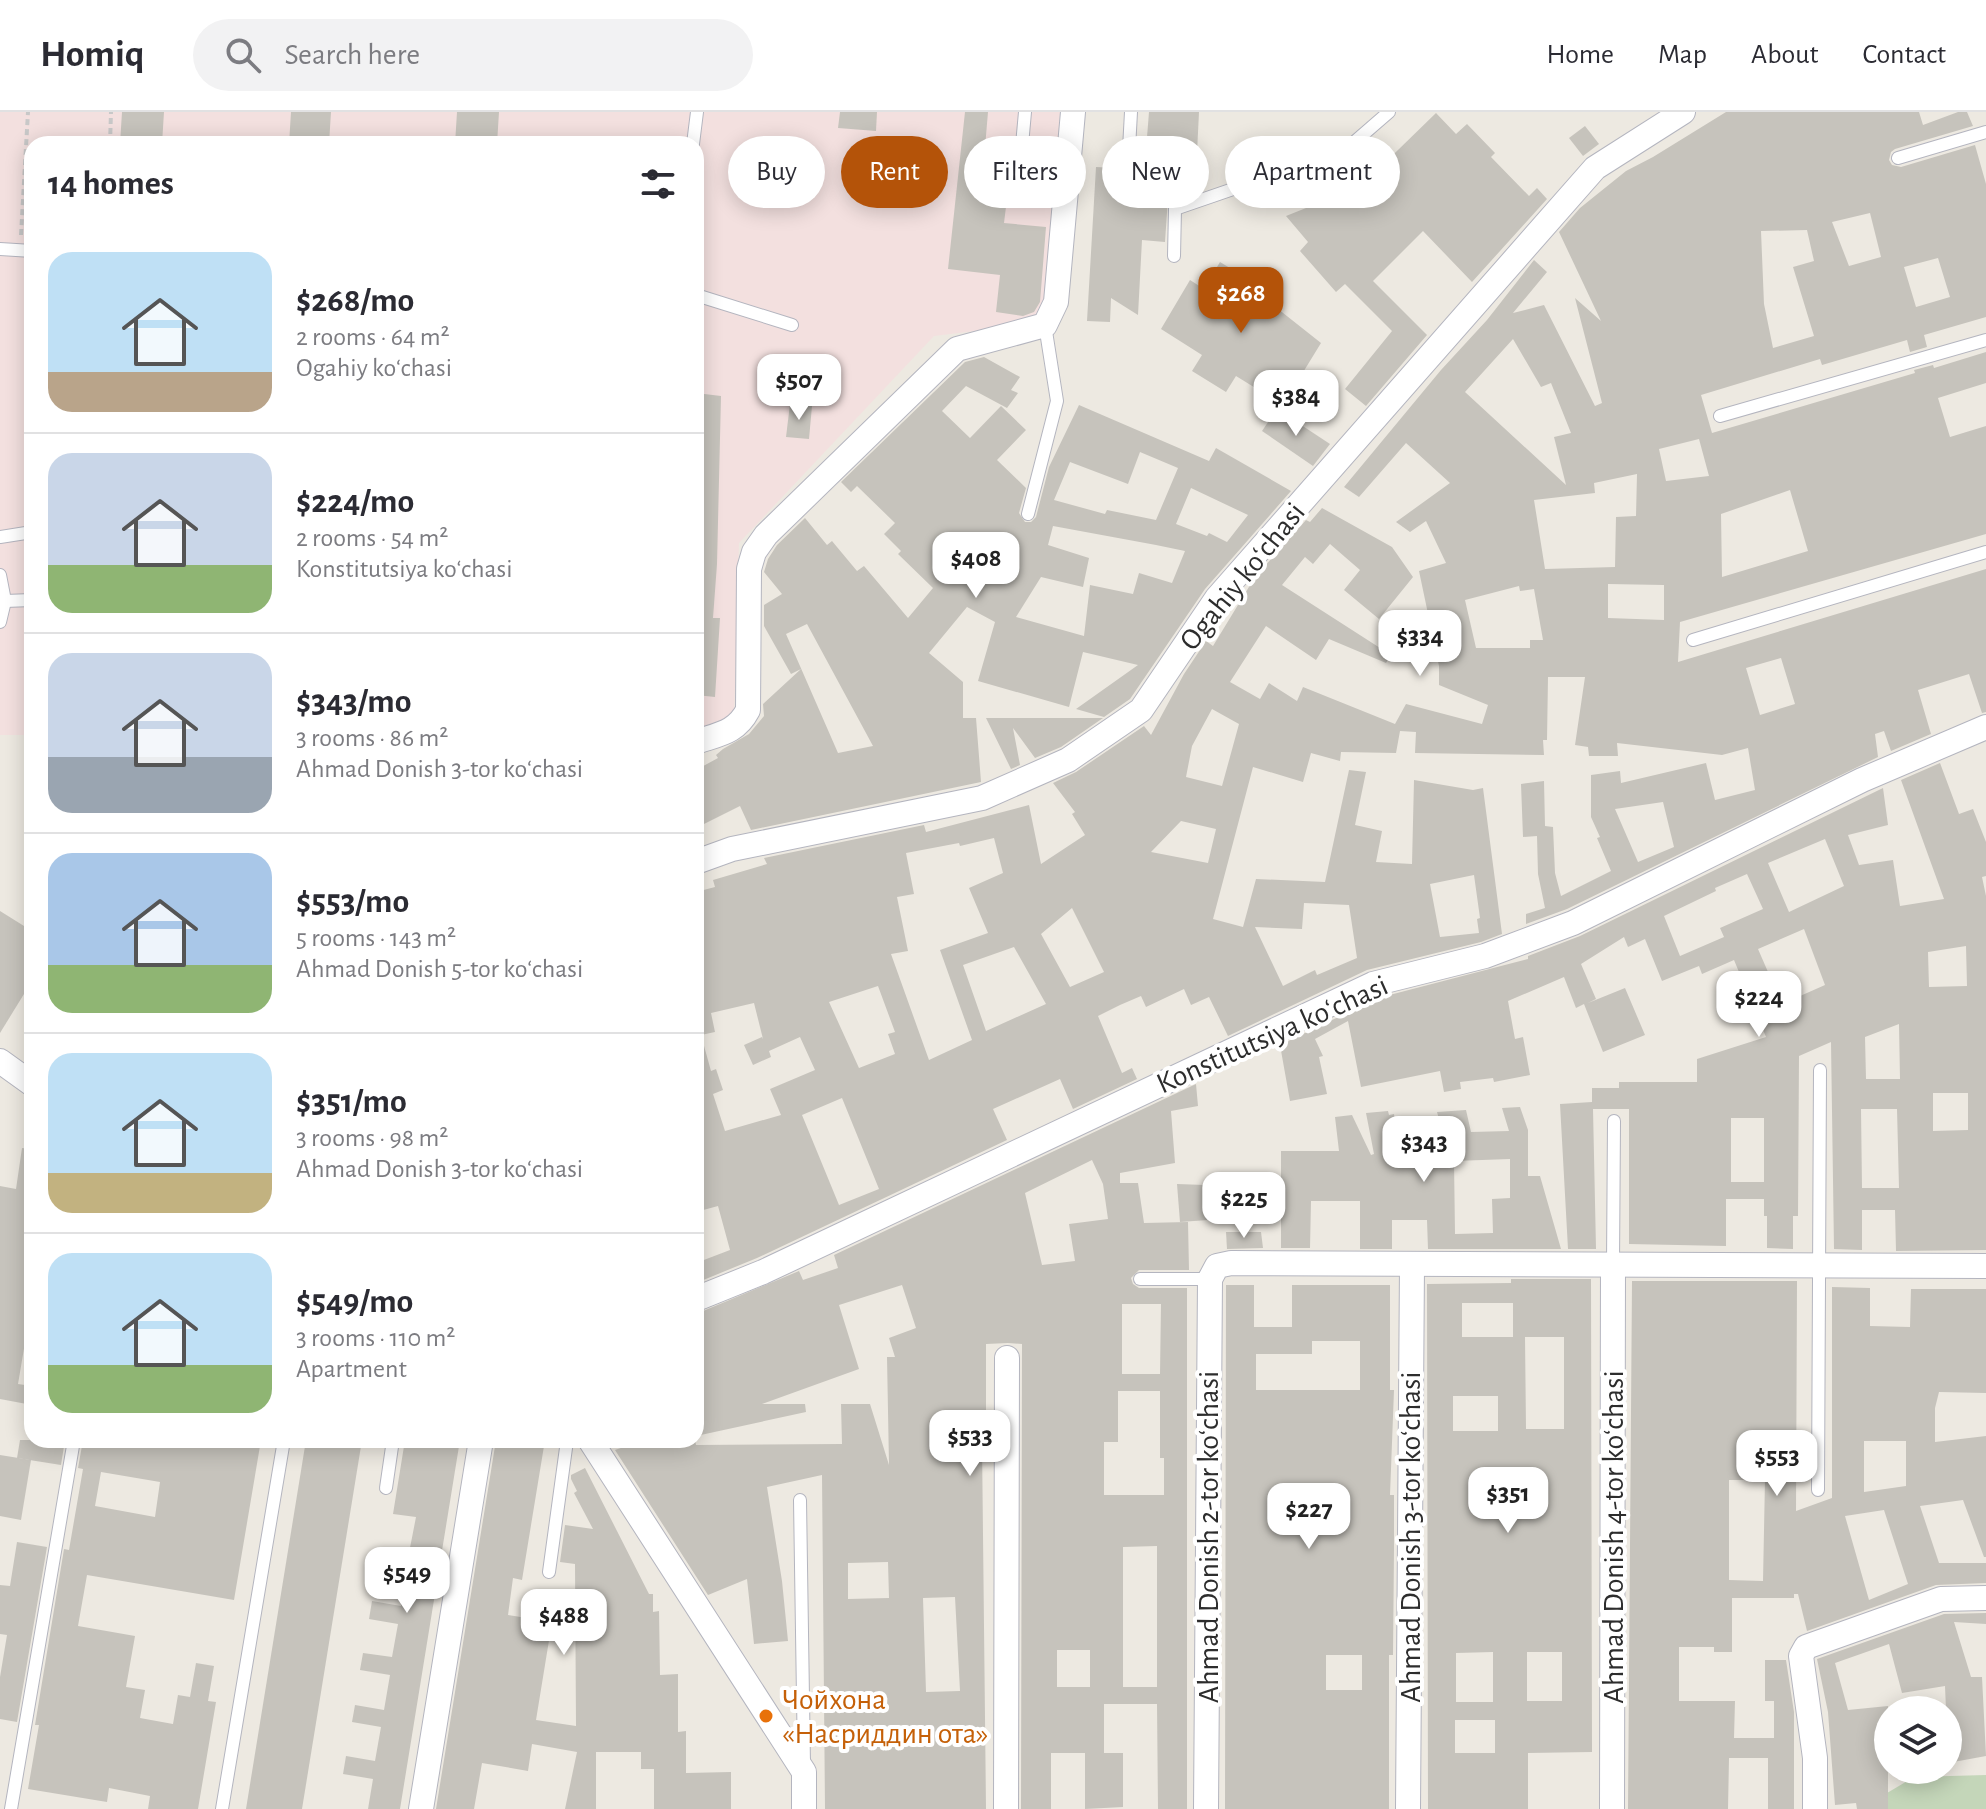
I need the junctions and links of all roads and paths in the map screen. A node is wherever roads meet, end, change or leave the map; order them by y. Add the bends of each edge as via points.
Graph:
1 (28, 112) edge
2 (111, 112) edge
3 (697, 112) edge
4 (1025, 112) edge
5 (1073, 112) edge
6 (1131, 112) edge
7 (1389, 112) edge
8 (1683, 112) edge
9 (1986, 132) edge
10 (28, 136) edge
11 (110, 136) edge
12 (694, 136) edge
13 (1023, 136) edge
14 (1130, 136) edge
15 (1898, 158) dead end
16 (0, 249) edge
17 (24, 250) edge
18 (1174, 256) dead end
19 (704, 298) edge
20 (792, 325) dead end
21 (1045, 325) junction
22 (1986, 340) edge
23 (1720, 416) dead end
24 (1028, 514) dead end
25 (24, 533) edge
26 (0, 537) edge
27 (1986, 552) edge
28 (0, 575) edge
29 (24, 600) edge
30 (5, 601) junction
31 (0, 622) edge
32 (1693, 640) dead end
33 (1986, 727) edge
34 (704, 740) edge
35 (704, 859) edge
36 (0, 1061) edge
37 (1820, 1070) dead end
38 (24, 1078) edge
39 (1614, 1121) dead end
40 (1613, 1264) junction
41 (1412, 1265) junction
42 (1820, 1265) junction
43 (1986, 1266) edge
44 (1214, 1273) junction
45 (1140, 1279) dead end
46 (704, 1296) edge
47 (1007, 1358) dead end
48 (73, 1448) edge
49 (283, 1448) edge
50 (392, 1448) edge
51 (480, 1448) edge
52 (566, 1448) edge
53 (595, 1448) edge
54 (386, 1488) dead end
55 (1818, 1490) dead end
56 (800, 1500) dead end
57 (549, 1572) dead end
58 (1986, 1598) edge
59 (804, 1772) junction
60 (11, 1809) edge
61 (222, 1809) edge
62 (421, 1809) edge
63 (804, 1809) edge
64 (1006, 1809) edge
65 (1206, 1809) edge
66 (1408, 1809) edge
67 (1612, 1809) edge
68 (1815, 1809) edge

1 - 10 path
2 - 11 path
3 - 12 lane
4 - 13 lane
5 - 21 street via 1056,302
6 - 14 lane
7 - 18 lane via 1344,151 1175,209
8 - 35 street, Ogahiy koʻchasi via 1595,168 1217,598 1141,710 1068,760 982,798
9 - 15 lane
16 - 17 lane
19 - 20 lane
21 - 24 lane via 1057,401
21 - 34 street via 957,349 766,535 749,569 748,710 740,724
22 - 23 lane
25 - 26 lane
27 - 32 lane
28 - 30 lane
29 - 30 lane
30 - 31 lane
33 - 46 street, Konstitutsiya koʻchasi via 1862,780 1573,923 1485,956 1373,984
36 - 38 street
37 - 42 lane
39 - 40 lane
40 - 41 street
40 - 42 street
40 - 67 street, Ahmad Donish 4-tor koʻchasi
41 - 44 street via 1231,1263
41 - 66 street, Ahmad Donish 3-tor koʻchasi
42 - 43 street
42 - 55 lane
44 - 45 lane
44 - 65 street, Ahmad Donish 2-tor koʻchasi
47 - 64 street
48 - 60 lane
49 - 61 lane
50 - 54 lane
51 - 62 street
52 - 57 lane
53 - 59 street
56 - 59 lane
58 - 68 street via 1941,1599 1806,1647 1801,1656 1815,1758
59 - 63 street

